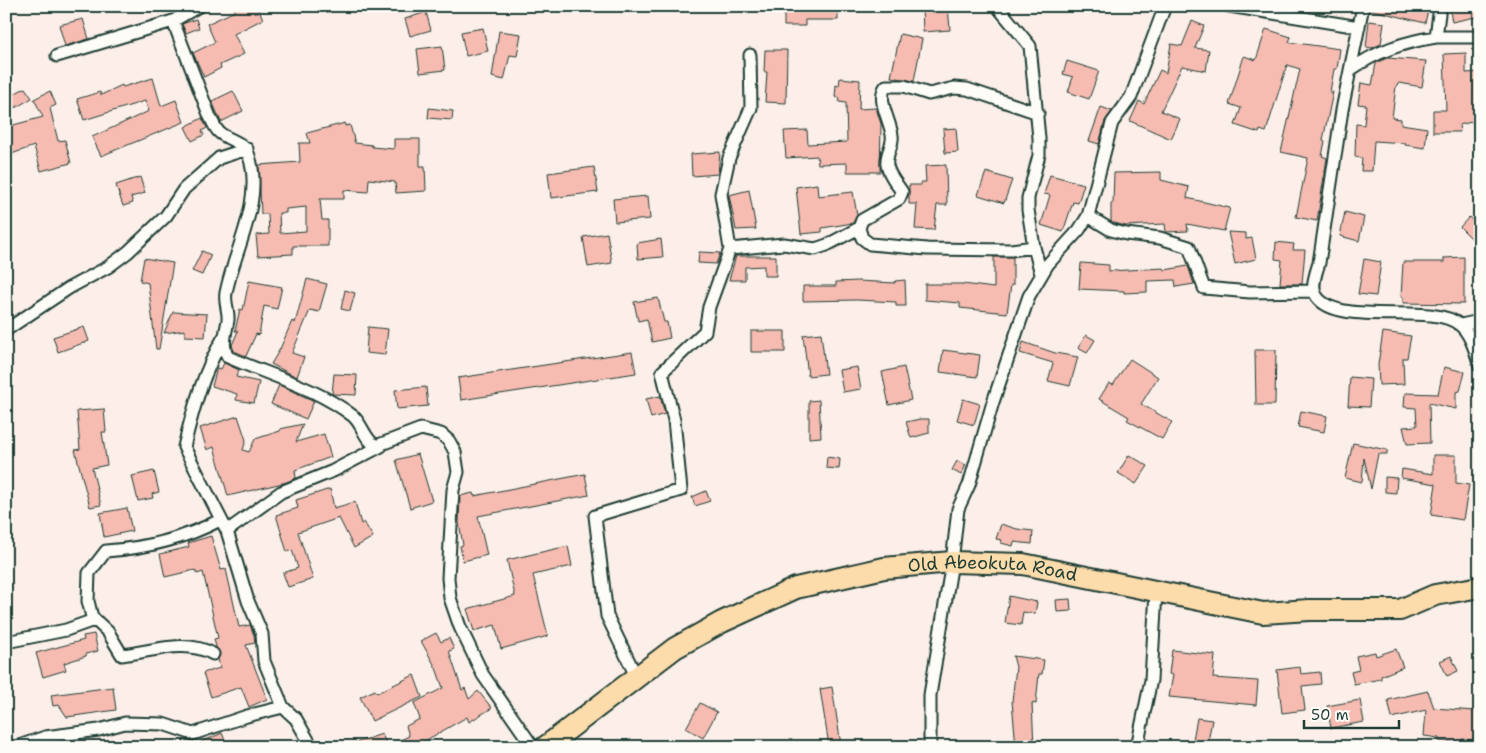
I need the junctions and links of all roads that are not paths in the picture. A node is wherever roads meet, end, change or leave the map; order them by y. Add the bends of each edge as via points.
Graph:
1 (199, 6) edge
2 (997, 6) edge
3 (1165, 6) edge
4 (1229, 6) edge
5 (1363, 6) edge
6 (1440, 6) edge
7 (1240, 8) edge
8 (183, 9) edge
9 (173, 21) junction
10 (1359, 27) junction
11 (1436, 37) junction
12 (1480, 37) edge
13 (750, 55) dead end
14 (57, 56) dead end
15 (1350, 70) junction
16 (1038, 113) junction
17 (247, 149) junction
18 (1088, 216) junction
19 (859, 228) junction
20 (1034, 247) junction
21 (730, 248) junction
22 (1041, 274) junction
23 (1314, 291) junction
24 (1480, 321) edge
25 (1461, 325) junction
26 (6, 330) edge
27 (226, 334) junction
28 (1480, 366) edge
29 (380, 446) junction
30 (220, 520) junction
31 (227, 531) junction
32 (952, 562) junction
33 (1480, 587) edge
34 (1156, 592) junction
35 (94, 620) junction
36 (6, 642) edge
37 (213, 654) dead end
38 (636, 676) junction
39 (283, 707) junction
40 (16, 747) edge
41 (312, 747) edge
42 (533, 747) edge
43 (545, 747) edge
44 (930, 747) edge
45 (1137, 747) edge

1 - 8 street
2 - 16 street via 1030,46
3 - 18 street via 1131,97 1109,131
4 - 7 street
5 - 10 street
6 - 11 street
7 - 10 street
8 - 9 street
9 - 14 street
9 - 17 street via 218,131
10 - 15 street
11 - 12 street
11 - 15 street via 1405,42 1367,58
13 - 21 street via 751,108 729,158 721,194
15 - 23 street
16 - 19 street via 967,89 954,88 929,94 904,86 886,86 883,104 893,138 886,159 887,167 902,192 899,199 862,220
16 - 20 street via 1038,155 1028,198
17 - 26 street via 219,158 184,189 166,216 128,252
17 - 27 street via 253,185 248,219 226,292
18 - 22 street
18 - 23 street via 1111,230 1160,238 1189,247 1204,288 1250,292
19 - 20 street via 862,238 870,244 936,249 1011,250
19 - 21 street via 815,249 784,244
20 - 22 street
21 - 38 street via 709,307 705,331 662,372 674,420 681,490 595,516 607,616
22 - 32 street via 1029,296 958,509
23 - 25 street via 1334,309 1443,316
24 - 25 street
25 - 28 street via 1473,344
27 - 29 street via 228,357 319,394 354,418 368,439
27 - 30 street via 213,355 192,411 184,447
29 - 31 street via 281,492
29 - 42 street via 421,429 441,434 455,452 458,472 452,490 450,598 482,675
30 - 31 street
30 - 35 street via 195,533 163,542 106,551 89,573 88,601
31 - 39 street via 248,601 262,634 264,661
32 - 34 highway, Old Abeokuta Road via 1023,564
32 - 38 highway, Old Abeokuta Road via 884,568 796,588 714,626 675,648
32 - 44 street via 930,695
33 - 34 highway, Old Abeokuta Road via 1435,595 1400,610 1263,613
34 - 45 street via 1151,680
35 - 36 street via 66,630
35 - 37 street via 108,632 122,655 162,647
38 - 43 highway, Old Abeokuta Road
39 - 40 street via 193,734 162,724 125,724 45,737
39 - 41 street via 296,719

